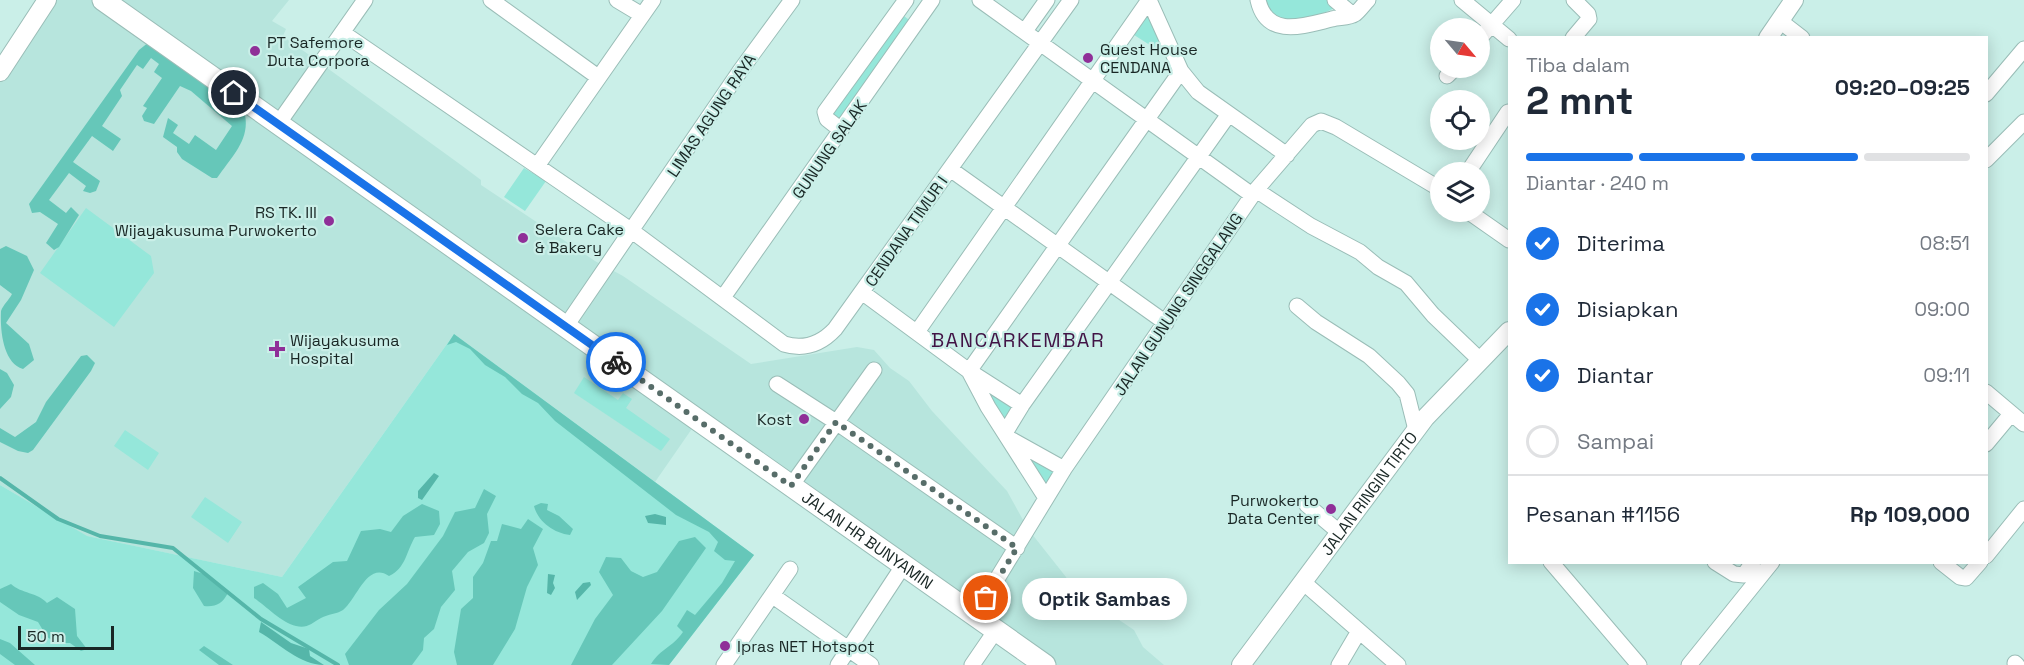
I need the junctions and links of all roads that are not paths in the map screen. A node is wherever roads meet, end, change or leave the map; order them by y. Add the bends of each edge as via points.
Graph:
1 (47, 0) edge
2 (103, 0) edge
3 (365, 0) edge
4 (490, 0) edge
5 (617, 0) edge
6 (653, 0) edge
7 (792, 0) edge
8 (906, 0) edge
9 (932, 0) edge
10 (980, 0) edge
11 (1047, 0) edge
12 (1071, 0) edge
13 (1149, 0) edge
14 (1258, 0) edge
15 (1335, 0) edge
16 (1368, 0) edge
17 (1462, 0) edge
18 (1513, 0) edge
19 (1574, 0) edge
20 (1794, 0) edge
21 (642, 15) junction
22 (1353, 15) junction
23 (1780, 21) junction
24 (1491, 24) junction
25 (1025, 31) junction
26 (343, 33) junction
27 (1575, 36) edge
28 (1769, 36) edge
29 (1799, 36) edge
30 (1508, 38) edge
31 (1039, 42) junction
32 (2024, 49) edge
33 (1180, 71) junction
34 (0, 72) edge
35 (598, 77) junction
36 (1093, 82) junction
37 (1988, 92) edge
38 (1508, 112) edge
39 (1229, 114) junction
40 (1145, 120) junction
41 (2024, 122) edge
42 (278, 124) junction
43 (841, 130) junction
44 (1287, 155) junction
45 (1198, 157) junction
46 (1988, 158) edge
47 (1475, 162) edge
48 (537, 166) junction
49 (950, 169) junction
50 (1430, 183) edge
51 (1254, 193) junction
52 (1004, 208) junction
53 (1483, 222) edge
54 (632, 231) junction
55 (1508, 239) edge
56 (1057, 246) junction
57 (1110, 283) junction
58 (862, 293) junction
59 (724, 296) junction
60 (1297, 306) dead end
61 (1166, 323) junction
62 (566, 327) junction
63 (917, 332) junction
64 (1508, 332) edge
65 (1480, 360) junction
66 (874, 370) dead end
67 (969, 371) junction
68 (777, 384) dead end
69 (1988, 394) edge
70 (1022, 405) junction
71 (2011, 414) junction
72 (836, 422) junction
73 (2024, 424) edge
74 (1416, 430) junction
75 (1008, 436) junction
76 (1988, 442) edge
77 (1064, 469) junction
78 (791, 486) junction
79 (1046, 498) junction
80 (1307, 505) dead end
81 (2024, 509) edge
82 (1339, 532) junction
83 (1017, 548) junction
84 (1988, 554) edge
85 (1553, 564) edge
86 (1719, 564) edge
87 (1752, 564) edge
88 (1770, 564) edge
89 (1944, 564) edge
90 (1978, 564) edge
91 (903, 566) junction
92 (790, 569) dead end
93 (1303, 582) junction
94 (773, 596) junction
95 (975, 615) junction
96 (996, 630) junction
97 (1359, 631) junction
98 (849, 650) junction
99 (724, 665) edge
100 (838, 665) edge
101 (871, 665) edge
102 (972, 665) edge
103 (1045, 665) edge
104 (1241, 665) edge
105 (1339, 665) edge
106 (1398, 665) edge
107 (1640, 665) edge
108 (1689, 665) edge

1 - 34 street
2 - 42 main road, JALAN HR BUNYAMIN
3 - 26 street
4 - 35 street
5 - 21 street
6 - 21 street
7 - 54 street, LIMAS AGUNG RAYA
8 - 43 street via 825,112 827,119
9 - 43 street, GUNUNG SALAK
10 - 25 street
11 - 25 street
12 - 31 street, CENDANA TIMUR I
13 - 33 street
13 - 36 street
14 - 22 street via 1267,17 1288,28
15 - 22 street
16 - 22 street
17 - 24 street
18 - 24 street
19 - 27 street via 1590,19
20 - 23 street
21 - 35 street
23 - 28 street
23 - 29 street
24 - 30 street
25 - 31 street
26 - 42 street
26 - 48 street, CENDANA TIMUR I
31 - 36 street
31 - 49 street, CENDANA TIMUR I
32 - 37 street
33 - 39 street via 1198,92
33 - 40 street
35 - 48 street
36 - 40 street
36 - 52 street
38 - 47 street
39 - 44 street
39 - 45 street
40 - 45 street
40 - 56 street
41 - 46 street
42 - 62 main road, JALAN HR BUNYAMIN
43 - 59 street, GUNUNG SALAK
44 - 50 street, JALAN GUNUNG SINGGALANG via 1312,125 1321,122 1367,144
44 - 51 street, JALAN GUNUNG SINGGALANG
45 - 51 street
45 - 57 street
48 - 54 street, CENDANA TIMUR I
49 - 52 street
49 - 58 street, CENDANA TIMUR I
51 - 61 street, JALAN GUNUNG SINGGALANG
51 - 65 street via 1360,252 1406,283
52 - 56 street
52 - 63 street
53 - 55 street
54 - 59 street, CENDANA TIMUR I
54 - 62 street, LIMAS AGUNG RAYA
56 - 57 street
56 - 67 street
57 - 61 street
57 - 70 street
58 - 59 street, CENDANA TIMUR I via 829,336 798,347 784,344
58 - 63 street
60 - 74 street via 1369,356 1398,383 1407,394
61 - 77 street, JALAN GUNUNG SINGGALANG
62 - 78 main road, JALAN HR BUNYAMIN
63 - 67 street
64 - 65 street, JALAN RINGIN TIRTO
65 - 74 street, JALAN RINGIN TIRTO
66 - 72 street
67 - 70 street
67 - 75 street
68 - 72 street
69 - 71 street
70 - 75 street
71 - 73 street
71 - 76 street
72 - 78 street
72 - 83 street
74 - 82 street, JALAN RINGIN TIRTO
75 - 77 street
75 - 79 street
77 - 79 street, JALAN GUNUNG SINGGALANG
78 - 91 main road, JALAN HR BUNYAMIN
79 - 83 street, JALAN GUNUNG SINGGALANG
80 - 82 street
81 - 84 street
82 - 93 street, JALAN RINGIN TIRTO
83 - 95 street, JALAN GUNUNG SINGGALANG
85 - 107 street
86 - 87 street via 1738,575 1744,574
88 - 108 street
89 - 90 street via 1966,578
91 - 95 main road, JALAN HR BUNYAMIN
91 - 98 street
92 - 94 street
93 - 97 street
93 - 104 street, JALAN RINGIN TIRTO
94 - 98 street
94 - 99 street
95 - 96 main road, JALAN HR BUNYAMIN
96 - 102 street
96 - 103 main road, JALAN HR BUNYAMIN
97 - 105 street
97 - 106 street
98 - 100 street
98 - 101 street

